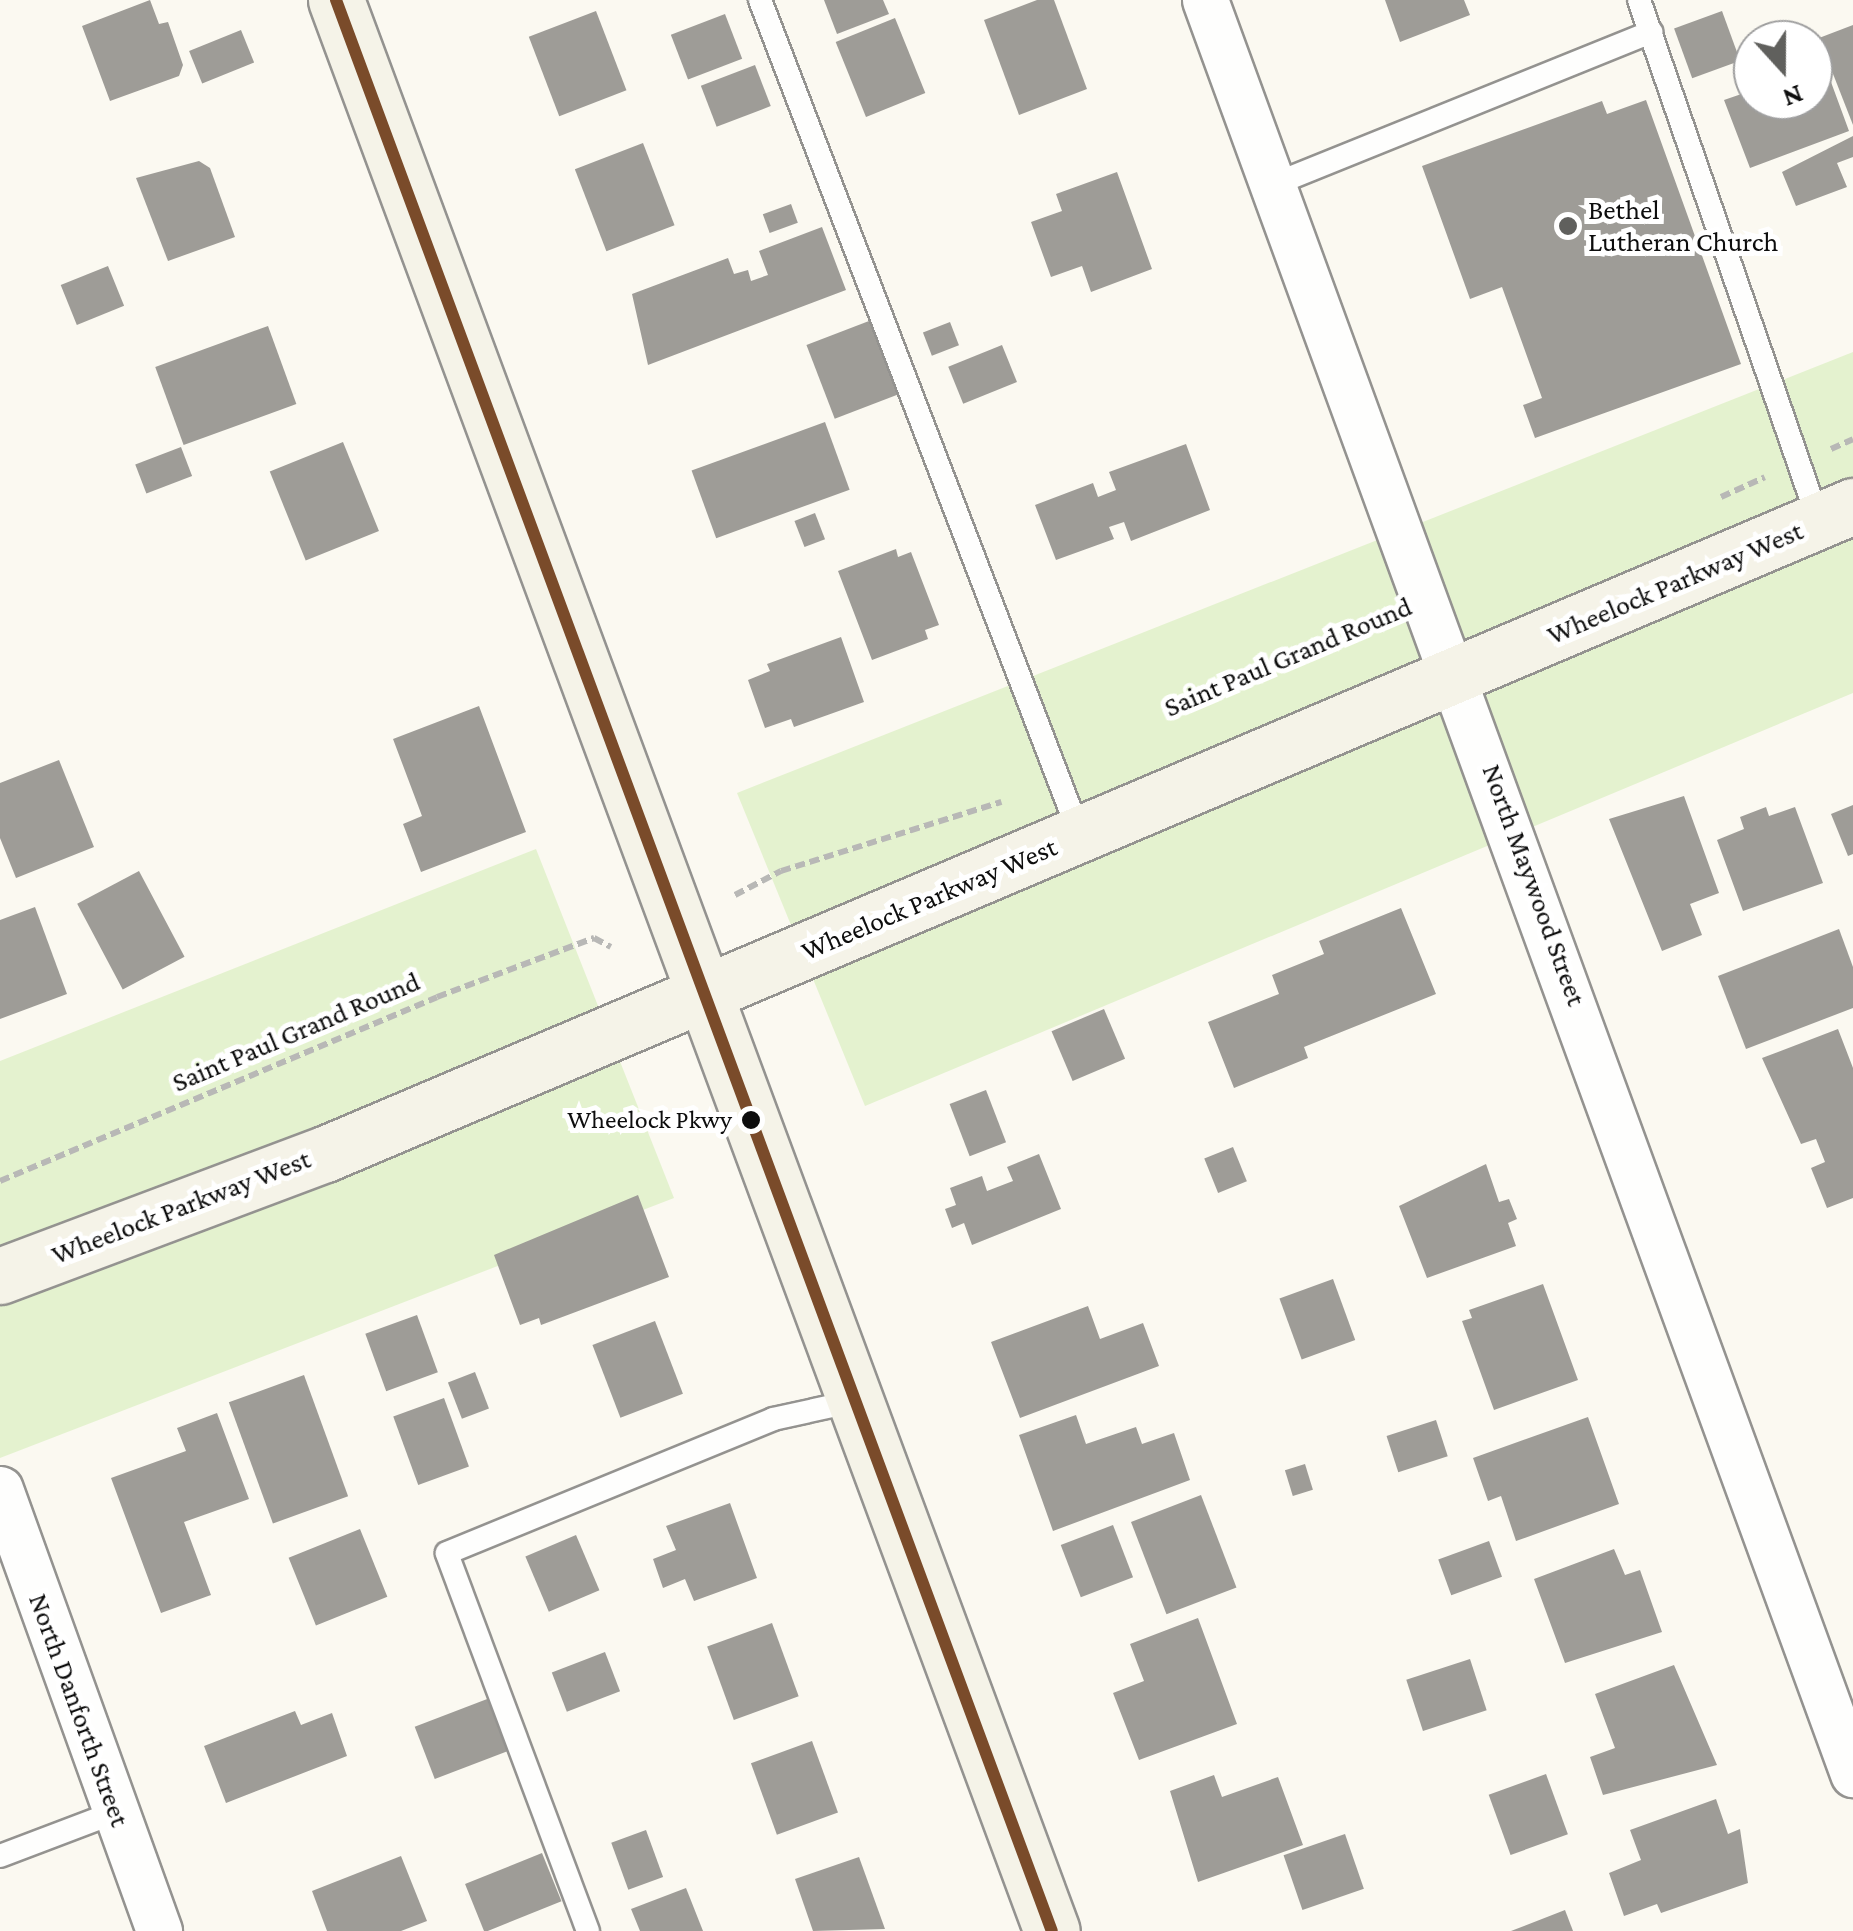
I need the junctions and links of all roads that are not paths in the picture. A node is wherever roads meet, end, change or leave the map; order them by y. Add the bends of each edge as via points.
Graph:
1 (336, 0) edge
2 (760, 0) edge
3 (1205, 0) edge
4 (1640, 0) edge
5 (1651, 32) junction
6 (1275, 184) junction
7 (1836, 514) edge
8 (1456, 676) junction
9 (1080, 835) junction
10 (706, 995) junction
11 (0, 1276) edge
12 (854, 1400) junction
13 (0, 1489) edge
14 (1853, 1774) edge
15 (116, 1812) junction
16 (0, 1856) edge
17 (159, 1931) edge
18 (588, 1931) edge
19 (1052, 1931) edge

1 - 10 main road
2 - 9 lane
3 - 6 street, North Maywood Street
4 - 5 lane
5 - 6 lane
5 - 7 lane via 1797,463
6 - 8 street, North Maywood Street
7 - 8 main road, Wheelock Parkway West
8 - 9 main road, Wheelock Parkway West
8 - 14 street, North Maywood Street
9 - 10 main road, Wheelock Parkway West
10 - 11 main road, Wheelock Parkway West via 325,1154
10 - 12 main road
12 - 18 lane via 773,1419 447,1553
12 - 19 main road
13 - 15 street, North Danforth Street
15 - 16 lane
15 - 17 street, North Danforth Street

